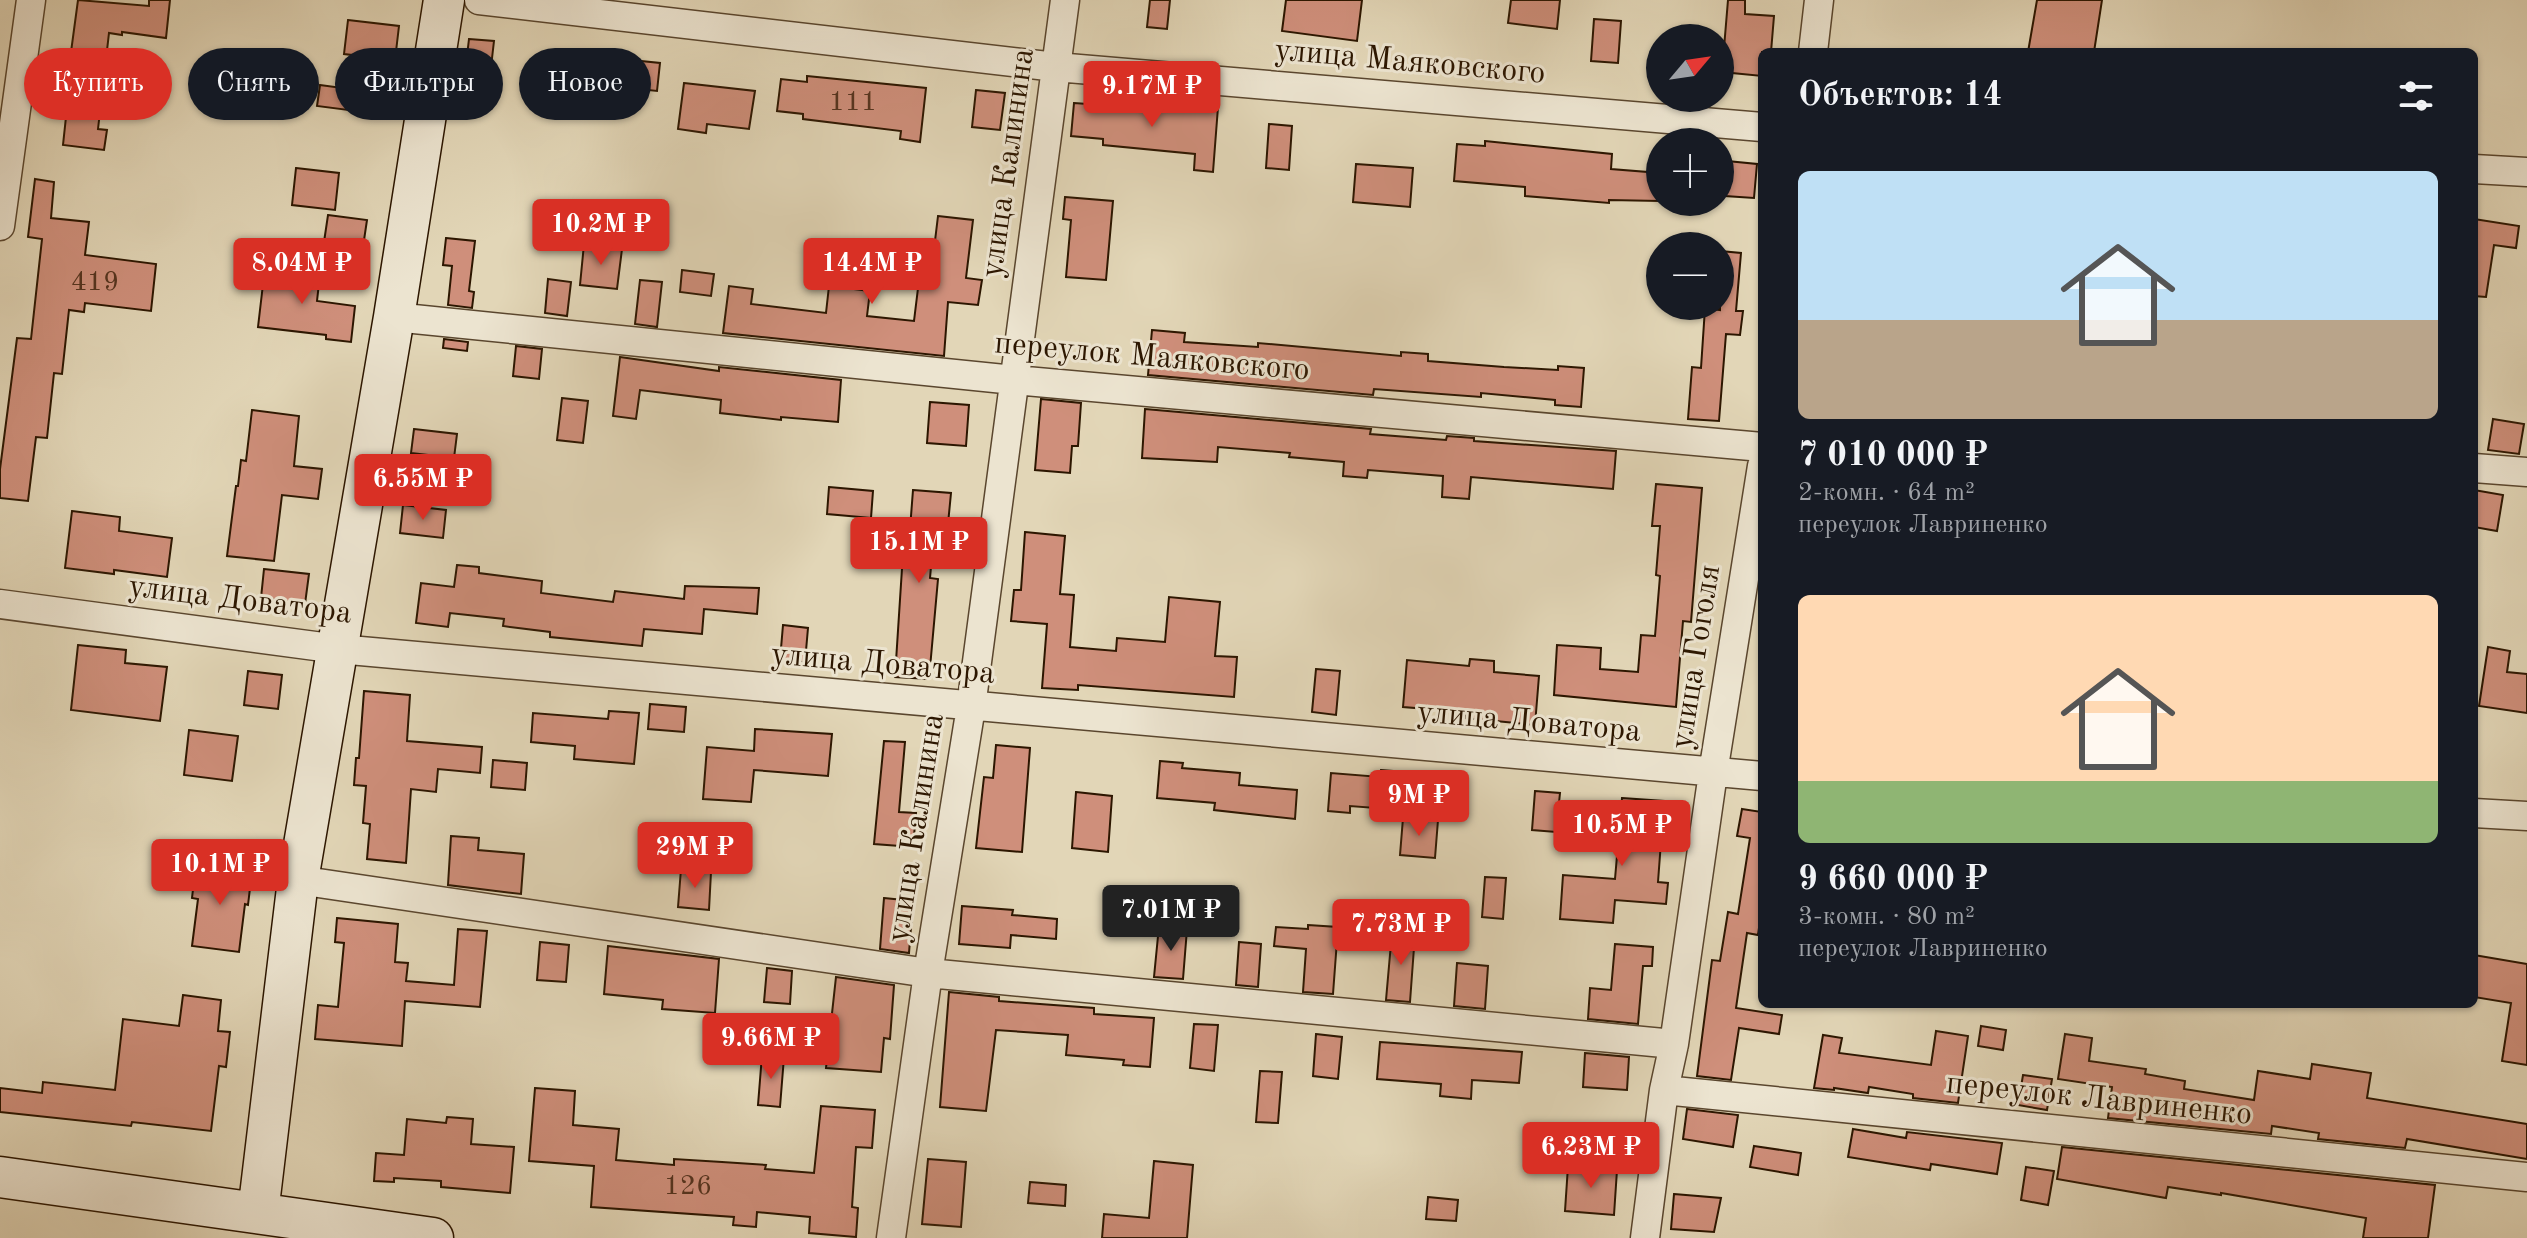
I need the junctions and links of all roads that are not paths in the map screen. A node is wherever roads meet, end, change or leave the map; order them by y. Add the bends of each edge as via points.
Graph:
1 (31, 0) edge
2 (444, 0) edge
3 (479, 0) edge
4 (1065, 0) edge
5 (1819, 0) edge
6 (1813, 48) edge
7 (1056, 67) junction
8 (1758, 127) edge
9 (2478, 169) edge
10 (2527, 172) edge
11 (0, 226) edge
12 (394, 317) junction
13 (1014, 380) junction
14 (1758, 447) edge
15 (2478, 468) edge
16 (2527, 472) edge
17 (1758, 491) edge
18 (0, 604) edge
19 (338, 649) junction
20 (971, 707) junction
21 (1713, 773) junction
22 (1758, 776) edge
23 (2478, 813) edge
24 (2527, 816) edge
25 (298, 880) junction
26 (928, 973) junction
27 (1674, 1044) junction
28 (1664, 1090) junction
29 (0, 1177) edge
30 (2527, 1177) edge
31 (257, 1226) edge
32 (433, 1238) edge
33 (891, 1238) edge
34 (1645, 1238) edge

1 - 11 street
2 - 12 main road
3 - 7 street, улица Маяковского
4 - 7 street, улица Калинина
5 - 6 street
7 - 8 street, улица Маяковского
7 - 13 street, улица Калинина
9 - 10 street
12 - 13 street, переулок Маяковского
12 - 19 main road
13 - 14 street, переулок Маяковского
13 - 20 street, улица Калинина
15 - 16 street
17 - 21 street, улица Гоголя
18 - 19 street, улица Доватора
19 - 20 street, улица Доватора
19 - 25 main road
20 - 21 street, улица Доватора
20 - 26 street, улица Калинина
21 - 22 street, улица Доватора
21 - 27 street, улица Гоголя
23 - 24 street
25 - 26 street
25 - 31 main road
26 - 27 street
26 - 33 street, улица Калинина
27 - 28 street, улица Гоголя
28 - 30 street, переулок Лавриненко
28 - 34 street, улица Гоголя
29 - 31 main road
31 - 32 main road

